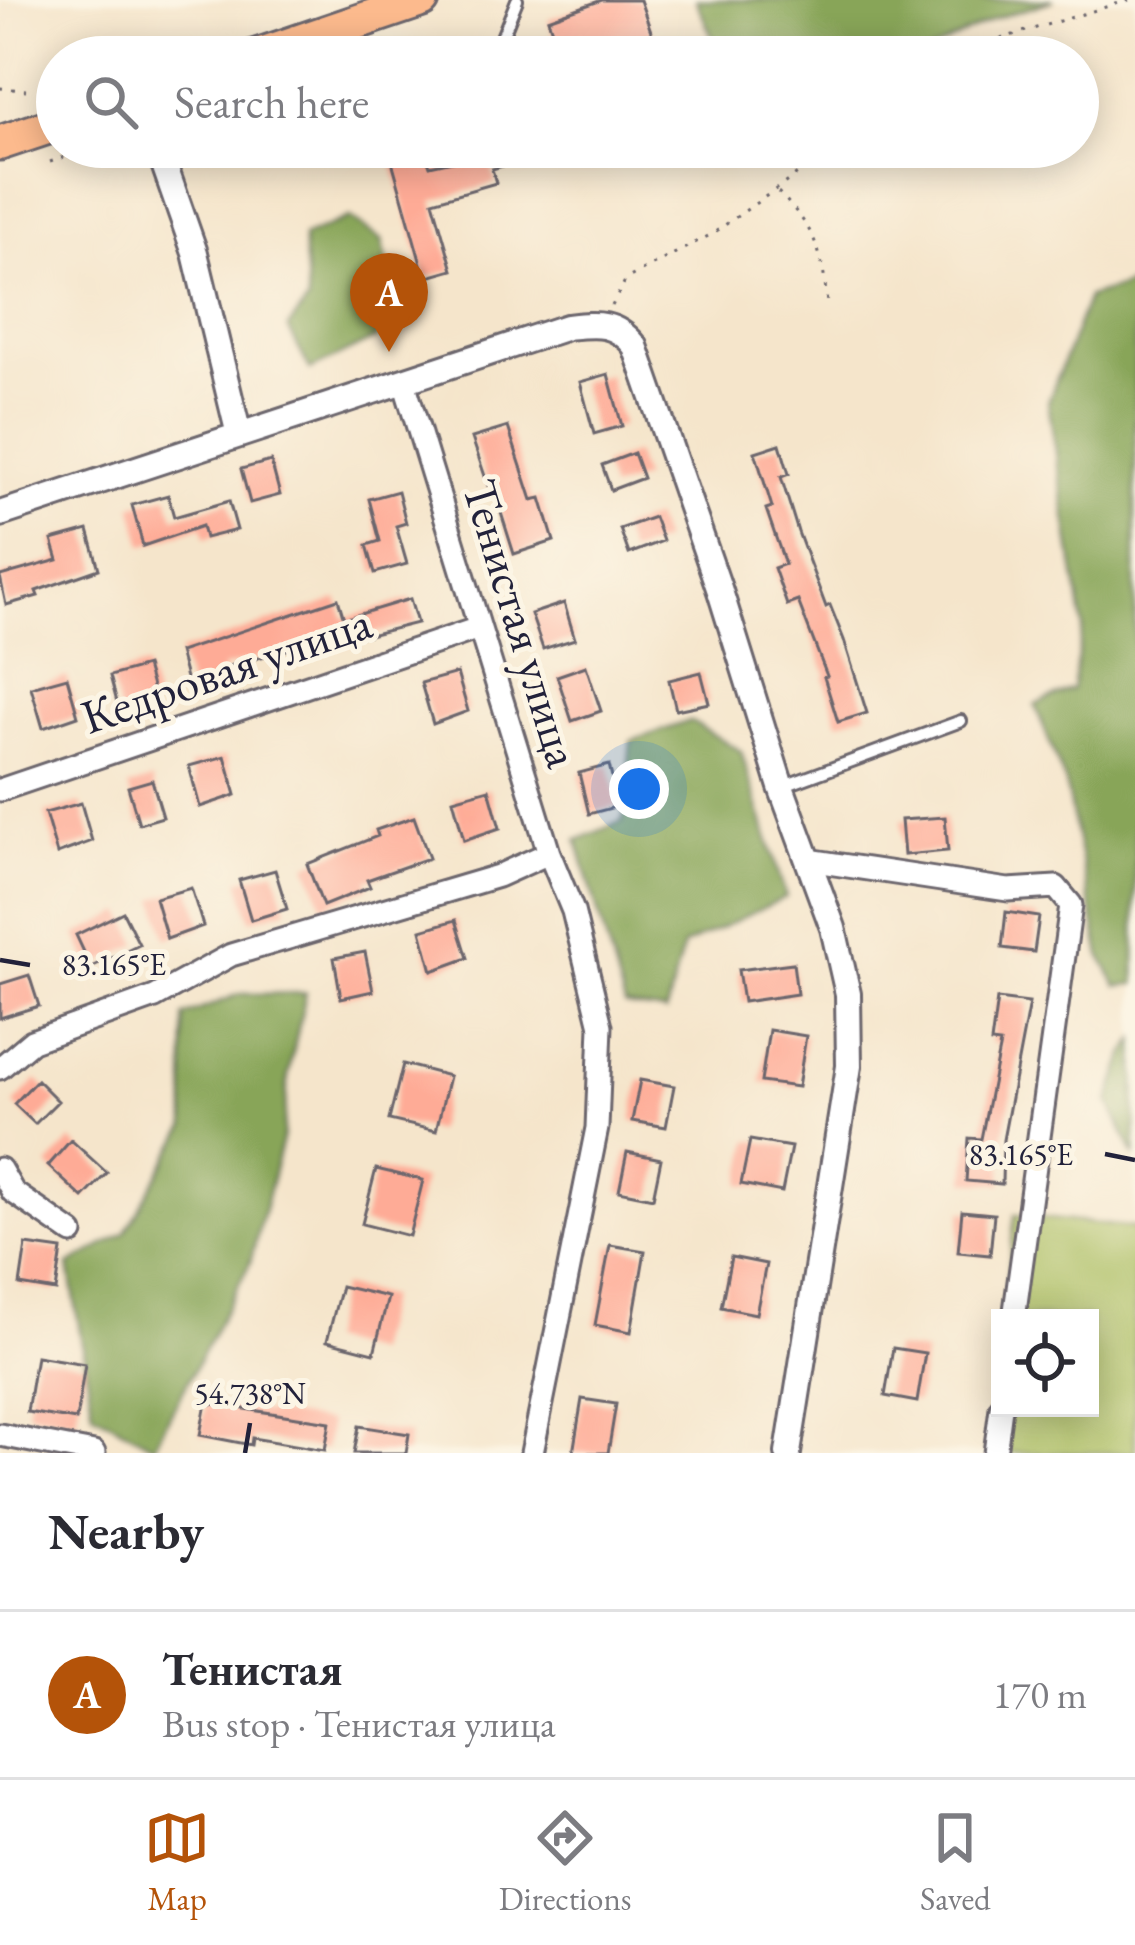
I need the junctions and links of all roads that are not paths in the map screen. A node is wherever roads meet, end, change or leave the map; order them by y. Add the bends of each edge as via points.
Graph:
1 (422, 0) edge
2 (518, 0) edge
3 (316, 36) edge
4 (503, 36) edge
5 (36, 131) edge
6 (0, 143) edge
7 (165, 168) edge
8 (404, 382) junction
9 (239, 435) junction
10 (0, 514) edge
11 (479, 628) junction
12 (961, 721) dead end
13 (781, 788) junction
14 (0, 790) edge
15 (549, 853) junction
16 (808, 860) junction
17 (0, 1068) edge
18 (0, 1169) edge
19 (72, 1233) dead end
20 (1015, 1309) edge
21 (1000, 1417) edge
22 (0, 1435) edge
23 (94, 1453) edge
24 (532, 1453) edge
25 (788, 1453) edge
26 (995, 1453) edge

1 - 3 highway
2 - 4 lane
5 - 6 highway
7 - 9 street
8 - 9 street
8 - 11 street, Тенистая улица
8 - 13 street via 567,327 622,331 720,591
9 - 10 street
11 - 14 street, Кедровая улица
11 - 15 street, Тенистая улица
12 - 13 lane
13 - 16 street
15 - 17 street via 498,876 231,956 155,997 32,1041
15 - 24 street, Тенистая улица via 573,911 601,1026 597,1129
16 - 20 street via 1008,890 1056,887 1070,905
16 - 25 street via 848,994 849,1066
18 - 19 street via 13,1192
21 - 26 street
22 - 23 street

